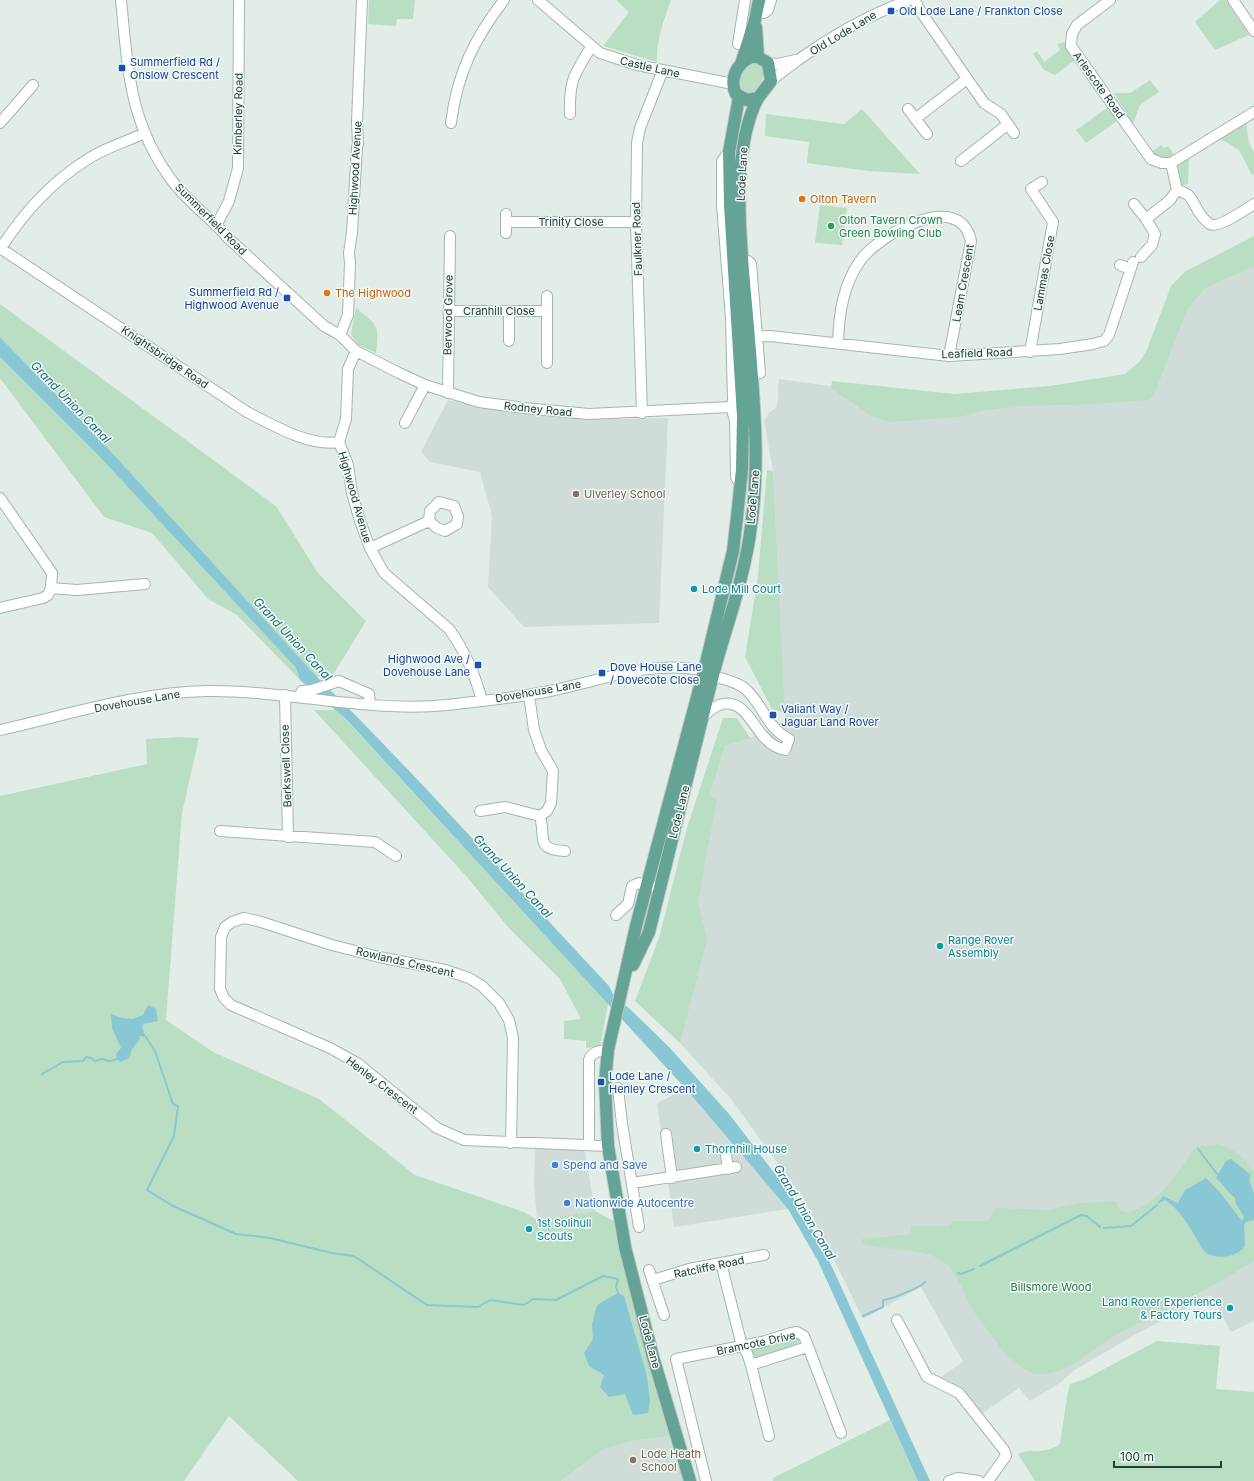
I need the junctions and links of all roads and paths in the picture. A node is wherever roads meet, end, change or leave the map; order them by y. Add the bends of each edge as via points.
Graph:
1 (121, 0) edge
2 (239, 0) edge
3 (362, 0) edge
4 (504, 0) edge
5 (538, 0) edge
6 (745, 0) edge
7 (759, 0) edge
8 (771, 0) edge
9 (909, 0) edge
10 (915, 0) edge
11 (1110, 0) edge
12 (1234, 0) edge
13 (756, 17) junction
14 (1254, 31) edge
15 (738, 44) dead end
16 (591, 47) junction
17 (800, 59) junction
18 (763, 60) junction
19 (742, 61) junction
20 (663, 70) junction
21 (967, 79) junction
22 (771, 81) junction
23 (733, 84) junction
24 (33, 86) dead end
25 (739, 97) junction
26 (758, 98) junction
27 (908, 109) dead end
28 (1254, 112) edge
29 (570, 114) dead end
30 (915, 119) junction
31 (0, 123) edge
32 (451, 123) dead end
33 (1007, 125) junction
34 (1014, 133) dead end
35 (926, 134) dead end
36 (139, 136) dead end
37 (729, 152) junction
38 (961, 160) dead end
39 (1171, 163) junction
40 (1042, 182) dead end
41 (1177, 190) junction
42 (1134, 204) dead end
43 (1254, 204) edge
44 (1146, 219) junction
45 (636, 222) junction
46 (506, 223) dead end
47 (217, 224) junction
48 (450, 236) dead end
49 (0, 248) edge
50 (1134, 262) junction
51 (1120, 265) dead end
52 (547, 296) dead end
53 (448, 311) junction
54 (509, 311) junction
55 (547, 311) junction
56 (340, 335) junction
57 (749, 337) junction
58 (509, 341) dead end
59 (838, 342) junction
60 (356, 351) junction
61 (1030, 352) junction
62 (949, 356) junction
63 (547, 362) dead end
64 (760, 373) dead end
65 (425, 385) junction
66 (448, 393) junction
67 (731, 407) junction
68 (642, 413) junction
69 (405, 423) dead end
70 (339, 442) junction
71 (740, 484) junction
72 (0, 498) edge
73 (429, 521) dead end
74 (370, 548) junction
75 (145, 584) dead end
76 (52, 588) junction
77 (0, 608) edge
78 (709, 673) junction
79 (285, 695) junction
80 (529, 695) junction
81 (300, 696) junction
82 (482, 701) junction
83 (370, 705) junction
84 (704, 716) junction
85 (0, 730) edge
86 (480, 811) dead end
87 (540, 816) junction
88 (220, 830) dead end
89 (288, 837) junction
90 (561, 854) dead end
91 (396, 856) dead end
92 (648, 885) junction
93 (660, 888) junction
94 (616, 915) dead end
95 (221, 937) joint
96 (625, 980) junction
97 (608, 1050) junction
98 (618, 1088) dead end
99 (666, 1134) dead end
100 (511, 1142) junction
101 (589, 1144) junction
102 (608, 1146) junction
103 (726, 1155) dead end
104 (629, 1169) junction
105 (613, 1172) junction
106 (672, 1178) junction
107 (632, 1183) junction
108 (634, 1198) junction
109 (617, 1200) junction
110 (639, 1227) dead end
111 (765, 1254) dead end
112 (721, 1264) junction
113 (651, 1275) joint
114 (664, 1316) dead end
115 (897, 1320) dead end
116 (742, 1346) junction
117 (807, 1347) junction
118 (676, 1359) joint
119 (751, 1364) junction
120 (841, 1433) dead end
121 (770, 1435) dead end
122 (690, 1481) edge
123 (706, 1481) edge
124 (949, 1481) edge
125 (979, 1481) edge
126 (988, 1481) edge

1 - 47 street, Summerfield Road via 126,62 134,107 146,136 157,160 174,182 206,218
2 - 47 street, Kimberley Road via 238,168 229,201
3 - 56 street, Highwood Avenue via 358,144 349,253 348,315
4 - 32 street via 479,34 468,57 456,95
5 - 16 street, Castle Lane
6 - 15 street
7 - 13 main road
8 - 13 street via 768,10
9 - 17 street, Old Lode Lane via 863,19
10 - 21 street
11 - 39 street, Arlescote Road via 1077,25 1072,34 1072,46 1151,159
12 - 14 street
13 - 18 main road
13 - 19 main road
16 - 20 street, Castle Lane via 616,59
16 - 29 street via 569,90
17 - 18 street, Old Lode Lane via 777,64
17 - 22 street, Old Lode Lane
18 - 19 main road via 751,57
18 - 22 main road
19 - 23 main road
20 - 23 street, Castle Lane
20 - 45 street, Faulkner Road via 640,128 637,143
21 - 30 street
21 - 33 street via 984,102 1000,114
22 - 26 main road
23 - 25 main road
24 - 31 street
25 - 26 main road via 747,100
25 - 37 main road, Lode Lane
26 - 57 main road, Lode Lane via 750,114 741,155 740,206
27 - 30 street
28 - 39 street
30 - 35 street
33 - 34 street
33 - 38 street via 981,151
36 - 49 street via 88,158 69,172 33,203
37 - 57 main road, Lode Lane via 730,205
37 - 67 street, Lode Lane via 722,161 722,205 734,401
39 - 41 street
40 - 61 street, Lammas Close via 1031,189 1053,222
41 - 43 street via 1189,194 1204,218 1214,226
41 - 44 street via 1170,200
42 - 44 street
44 - 50 street via 1155,234 1152,245
45 - 46 street, Trinity Close
45 - 68 street, Faulkner Road
47 - 56 street, Summerfield Road via 228,238 324,326
48 - 53 street, Berwood Grove
49 - 70 street, Knightsbridge Road via 247,412 282,430 306,438 324,443
50 - 51 street
50 - 61 street, Leafield Road via 1109,335 1104,341
52 - 55 street
53 - 54 street, Cranhill Close
53 - 66 street, Berwood Grove
54 - 55 street, Cranhill Close
54 - 58 street
55 - 63 street, Cranhill Close
56 - 60 street, Summerfield Road
57 - 59 street, Leafield Road via 770,336
57 - 64 street
57 - 71 main road, Lode Lane
57 - 78 main road, Lode Lane via 756,470 752,526 746,557
59 - 62 street, Leafield Road
59 - 62 street, Leam Crescent via 843,299 850,276 860,260 896,230 932,217 946,217 960,222 969,232 971,241
60 - 65 street, Rodney Road
60 - 70 street, Highwood Avenue via 348,369 346,419
61 - 62 street, Leafield Road
65 - 66 street, Rodney Road
65 - 69 street
66 - 68 street, Rodney Road via 479,402 543,410 589,414
67 - 68 street, Rodney Road
67 - 71 street, Lode Lane via 736,420 736,478
70 - 74 street, Highwood Avenue via 347,460 352,493
71 - 78 main road, Lode Lane via 733,551
72 - 76 street via 52,573
73 - 74 street
74 - 82 street, Highwood Avenue via 384,573 450,629 471,665
75 - 76 street via 77,590
76 - 77 street via 43,598
78 - 80 street, Dovehouse Lane via 688,667 661,668
78 - 84 main road, Lode Lane
78 - 84 street, Dovehouse Lane via 744,688 768,722 789,739 785,750 774,746 765,739 742,708 731,704 719,705
78 - 92 main road, Lode Lane
79 - 81 street, Dovehouse Lane
79 - 85 street, Dovehouse Lane via 207,691 176,693 136,699
79 - 89 street, Berkswell Close
80 - 82 street, Dovehouse Lane
80 - 87 street via 534,730 541,750 553,771 551,803 547,811
81 - 83 street, Dovehouse Lane
81 - 83 street via 302,691 336,681 369,694
82 - 83 street, Dovehouse Lane via 417,707
84 - 93 main road, Lode Lane
86 - 87 street via 491,814 505,807
87 - 90 street via 545,846
88 - 89 street
89 - 91 street via 375,842
92 - 93 street
92 - 94 street via 639,882 632,886 628,904
92 - 96 main road, Lode Lane via 636,926
93 - 96 main road, Lode Lane via 650,932
95 - 100 street, Henley Crescent via 220,989 231,1005 330,1048 357,1063 437,1128 450,1135 464,1140
95 - 100 street, Rowlands Crescent via 225,927 232,922 244,918 251,919 345,948 445,970 469,978 482,986 500,1003 513,1038
96 - 97 main road, Lode Lane
97 - 101 street via 595,1052 588,1060
97 - 102 main road, Lode Lane via 605,1082
98 - 104 street
99 - 106 street
100 - 101 street, Henley Crescent
101 - 102 street, Henley Crescent
102 - 105 main road, Lode Lane
103 - 106 street via 732,1168
104 - 105 street
104 - 107 street
105 - 109 main road, Lode Lane
106 - 107 street
107 - 108 street
108 - 109 street
108 - 110 street
109 - 122 main road, Lode Lane via 636,1290
111 - 112 street, Ratcliffe Road
112 - 113 street, Ratcliffe Road
112 - 116 street
113 - 114 street, Lode Lane
115 - 126 street via 927,1377 959,1393 1004,1450 1006,1456
116 - 117 street, Bramcote Drive via 797,1332 804,1336
116 - 118 street, Bramcote Drive
116 - 119 street
117 - 119 street
117 - 120 street, Bramcote Drive
118 - 123 street, Lode Lane
119 - 121 street
124 - 125 street via 968,1478

